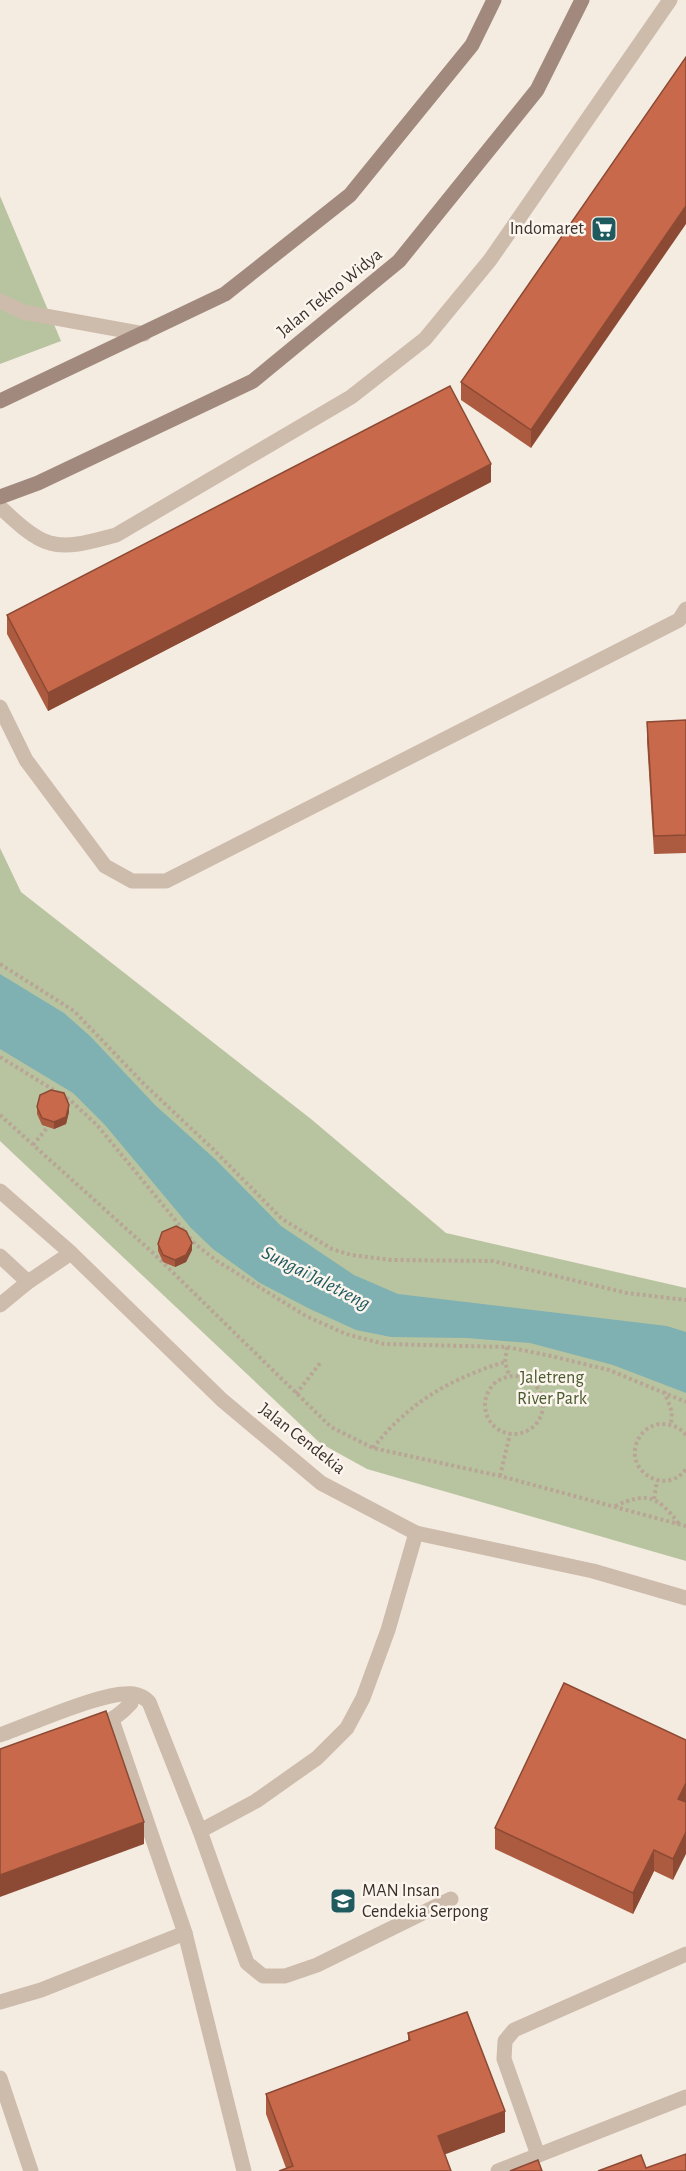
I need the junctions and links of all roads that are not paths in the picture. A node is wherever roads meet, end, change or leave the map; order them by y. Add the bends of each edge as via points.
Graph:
1 (494, 0) edge
2 (582, 0) edge
3 (670, 0) edge
4 (0, 302) edge
5 (144, 334) junction
6 (0, 401) edge
7 (0, 497) edge
8 (0, 507) edge
9 (684, 617) edge
10 (0, 707) edge
11 (0, 1191) edge
12 (71, 1253) junction
13 (0, 1256) edge
14 (28, 1282) junction
15 (0, 1305) edge
16 (416, 1533) junction
17 (686, 1598) edge
18 (131, 1694) junction
19 (112, 1720) junction
20 (90, 1728) edge
21 (0, 1736) edge
22 (200, 1831) junction
23 (451, 1899) dead end
24 (185, 1933) junction
25 (686, 1954) edge
26 (0, 2002) edge
27 (0, 2078) edge
28 (686, 2097) edge
29 (538, 2155) junction
30 (31, 2171) edge
31 (244, 2171) edge
32 (498, 2171) edge

1 - 5 main road via 472,45 350,195 225,294
2 - 7 main road, Jalan Tekno Widya via 537,90 399,261 254,381 38,483
3 - 8 street via 490,260 425,339 351,397 116,535 80,544 50,543 25,529
4 - 5 street via 23,312
5 - 6 main road
9 - 10 street via 166,882 132,881 105,866 26,760
11 - 12 street, Jalan Cendekia
12 - 14 street
12 - 16 street, Jalan Cendekia via 222,1400 321,1483
13 - 14 street
14 - 15 street
16 - 17 street, Jalan Cendekia via 593,1571
16 - 22 street via 388,1630 363,1698 347,1728 316,1758 255,1801
18 - 19 street via 131,1703
18 - 21 street via 104,1698
18 - 22 street via 149,1702
19 - 20 street
19 - 24 street
22 - 23 street via 247,1963 263,1976 285,1976 317,1965
24 - 26 street via 41,1990
24 - 31 street
25 - 29 street via 514,2030 505,2041 504,2059
27 - 30 street
28 - 29 street
29 - 32 street

